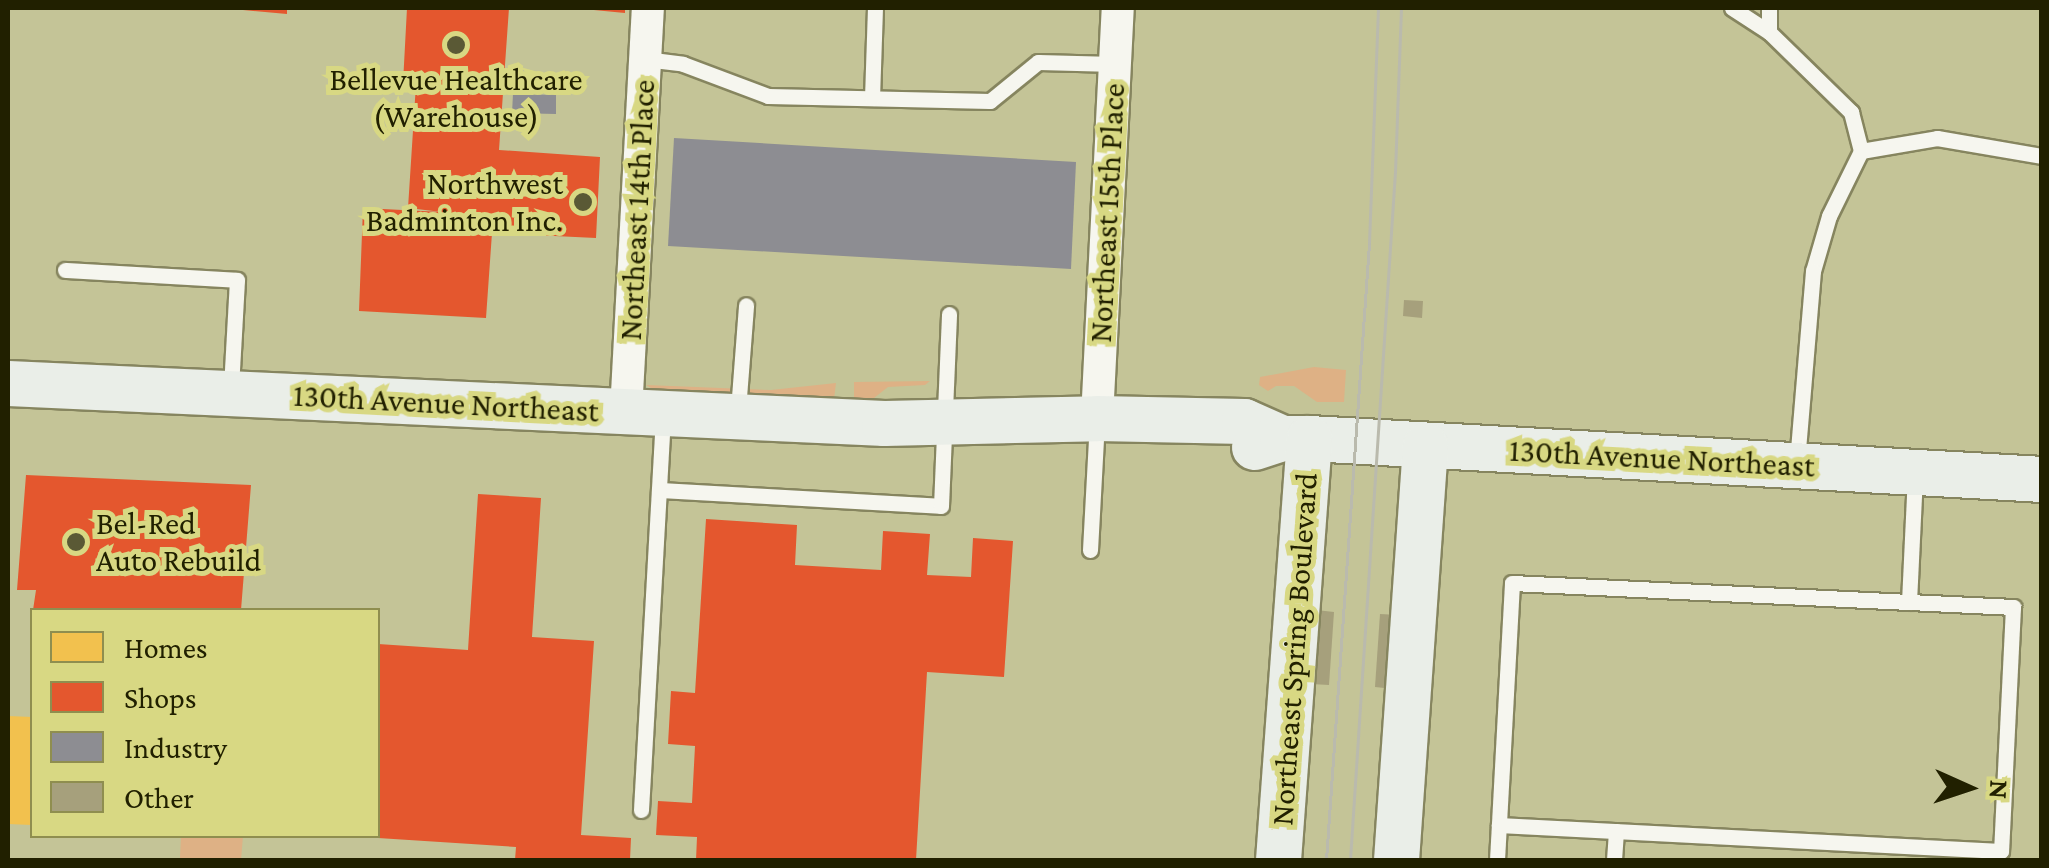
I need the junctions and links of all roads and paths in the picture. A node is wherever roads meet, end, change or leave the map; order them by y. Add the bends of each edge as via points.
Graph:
1 (648, 8) edge
2 (875, 8) edge
3 (1118, 8) edge
4 (1732, 8) edge
5 (1769, 8) edge
6 (1769, 32) junction
7 (645, 59) junction
8 (1115, 64) junction
9 (872, 98) junction
10 (1861, 151) junction
11 (2042, 156) edge
12 (65, 270) dead end
13 (746, 304) dead end
14 (949, 314) dead end
15 (8, 382) edge
16 (231, 393) junction
17 (644, 412) junction
18 (738, 416) junction
19 (943, 426) junction
20 (1096, 431) junction
21 (1295, 438) junction
22 (1424, 445) junction
23 (1796, 464) junction
24 (1915, 472) junction
25 (2042, 479) edge
26 (659, 490) junction
27 (1090, 550) dead end
28 (1909, 602) junction
29 (641, 810) dead end
30 (1499, 825) junction
31 (1616, 831) junction
32 (1278, 860) edge
33 (1396, 860) edge
34 (1497, 860) edge
35 (1614, 860) edge

1 - 7 street, Northeast 14th Place
2 - 9 lane
3 - 8 street, Northeast 15th Place
4 - 6 lane
5 - 6 lane
6 - 10 lane via 1851,112
7 - 9 lane via 683,64 768,96
7 - 17 street, Northeast 14th Place
8 - 9 lane via 1038,62 990,100
8 - 20 street, Northeast 15th Place
10 - 11 lane via 1937,138
10 - 23 lane via 1812,270
12 - 16 lane via 237,280
13 - 18 lane
14 - 19 lane
15 - 16 street, 130th Avenue Northeast
16 - 17 street, 130th Avenue Northeast
17 - 18 street, 130th Avenue Northeast
17 - 26 lane
18 - 19 street, 130th Avenue Northeast
19 - 20 street, 130th Avenue Northeast
19 - 26 lane via 941,506
20 - 21 street, 130th Avenue Northeast via 1243,451
20 - 27 lane
21 - 22 street, 130th Avenue Northeast
21 - 32 street, Northeast Spring Boulevard
22 - 23 street, 130th Avenue Northeast
22 - 33 street
23 - 24 street, 130th Avenue Northeast
24 - 25 street, 130th Avenue Northeast
24 - 28 lane
26 - 29 lane
28 - 30 lane via 1512,583
28 - 31 lane via 2014,608 2001,850
30 - 31 lane
30 - 34 lane
31 - 35 lane

